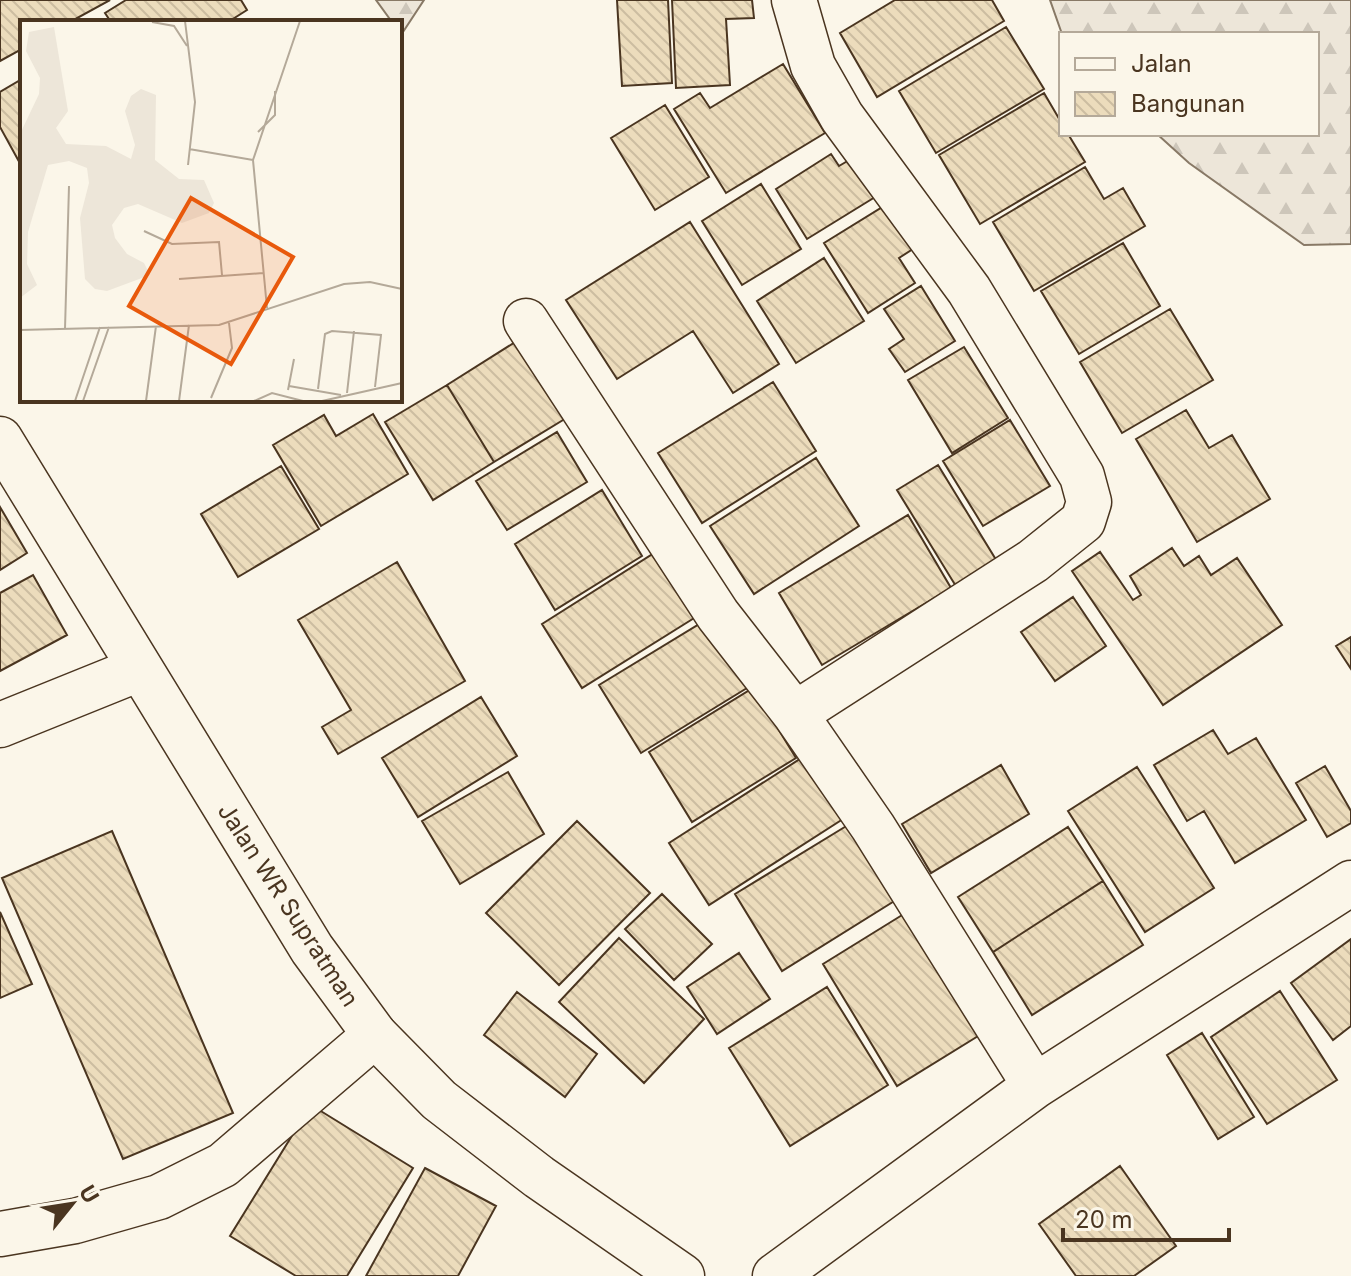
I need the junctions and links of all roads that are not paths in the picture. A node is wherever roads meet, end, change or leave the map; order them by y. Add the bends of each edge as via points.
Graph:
1 (794, 0) edge
2 (526, 321) dead end
3 (0, 439) edge
4 (139, 669) junction
5 (795, 714) junction
6 (0, 725) edge
7 (1351, 883) edge
8 (375, 1035) junction
9 (1035, 1086) junction
10 (0, 1234) edge
11 (682, 1276) edge
12 (775, 1276) edge

1 - 5 main road via 813,66 842,117 969,290 1082,476 1089,502 1083,521 1033,561
2 - 5 main road via 718,615
3 - 4 main road, Jalan WR Supratman
4 - 6 main road
4 - 8 main road, Jalan WR Supratman via 312,949
5 - 9 main road via 873,827
7 - 9 main road
8 - 10 main road via 223,1165 159,1197 75,1221
8 - 11 main road, Jalan WR Supratman via 439,1100
9 - 12 main road

